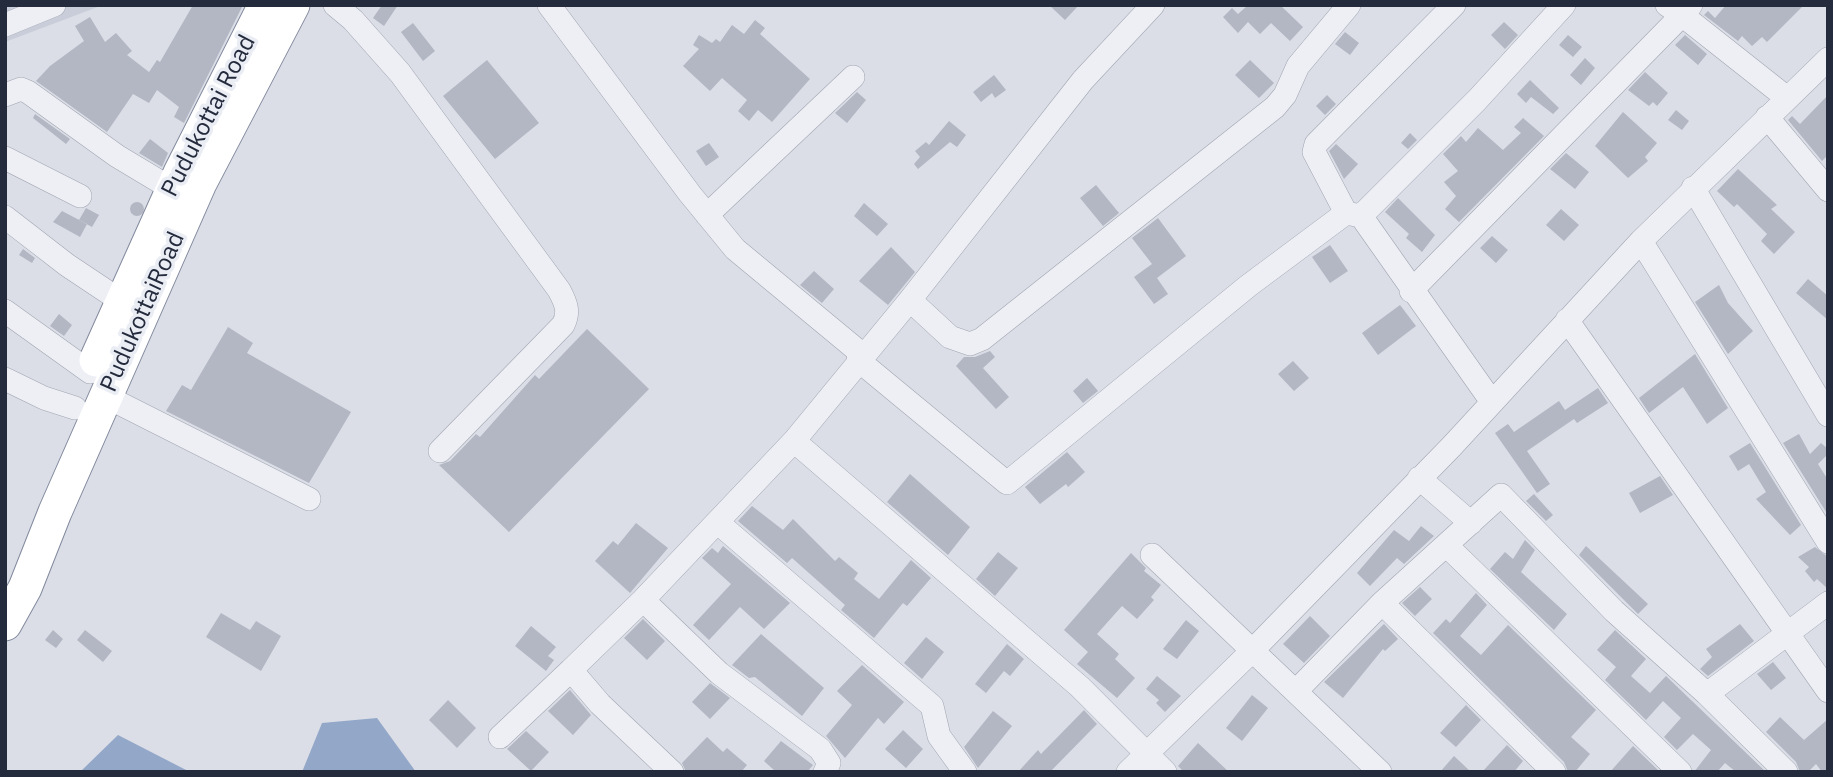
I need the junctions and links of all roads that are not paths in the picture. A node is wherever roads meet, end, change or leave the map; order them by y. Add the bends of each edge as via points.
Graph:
1 (54, 5) edge
2 (265, 5) edge
3 (293, 5) edge
4 (335, 5) edge
5 (549, 5) edge
6 (1153, 5) edge
7 (1349, 5) edge
8 (1454, 5) edge
9 (1564, 5) edge
10 (1680, 8) edge
11 (5, 25) edge
12 (1828, 59) edge
13 (853, 77) dead end
14 (5, 95) edge
15 (1787, 98) junction
16 (1767, 117) junction
17 (5, 158) edge
18 (1693, 188) junction
19 (172, 189) junction
20 (1828, 190) edge
21 (80, 196) dead end
22 (707, 215) junction
23 (1353, 215) junction
24 (5, 217) edge
25 (1641, 241) junction
26 (1411, 291) junction
27 (910, 300) junction
28 (121, 301) junction
29 (5, 311) edge
30 (1567, 320) junction
31 (860, 357) junction
32 (5, 379) edge
33 (98, 384) junction
34 (1492, 402) junction
35 (75, 408) junction
36 (1828, 415) edge
37 (794, 441) junction
38 (440, 451) dead end
39 (1419, 478) junction
40 (309, 499) dead end
41 (717, 522) junction
42 (1471, 523) junction
43 (1828, 542) edge
44 (1446, 545) junction
45 (1152, 555) dead end
46 (5, 575) edge
47 (643, 600) junction
48 (1382, 603) junction
49 (1828, 603) edge
50 (5, 624) edge
51 (1788, 631) junction
52 (1252, 651) junction
53 (570, 670) junction
54 (1299, 688) dead end
55 (1828, 691) edge
56 (1707, 694) junction
57 (500, 737) dead end
58 (1146, 753) junction
59 (672, 772) edge
60 (825, 772) edge
61 (965, 772) edge
62 (1128, 772) edge
63 (1165, 772) edge
64 (1380, 772) edge
65 (1554, 772) edge
66 (1680, 772) edge
67 (1786, 772) edge

1 - 11 street
2 - 19 highway, Pudukottai Road
3 - 33 highway, PudukottaiRoad
4 - 38 street via 400,73 566,304 568,316 563,326
5 - 22 street
6 - 27 street via 1083,80
7 - 27 street via 1298,66 1275,107 982,339 970,344 950,337
8 - 23 street via 1316,144 1314,152
9 - 23 street via 1477,100
10 - 15 street
10 - 26 street
12 - 15 street
13 - 22 street
14 - 19 street via 13,90 28,92
15 - 16 street
16 - 18 street
16 - 20 street
17 - 21 street
18 - 25 street
18 - 36 street
19 - 28 highway, Pudukottai Road
22 - 31 street via 735,249
23 - 26 street
23 - 31 street via 1248,286 1007,483
24 - 28 street
25 - 30 street
25 - 43 street
26 - 34 street
27 - 31 street
28 - 33 highway, Pudukottai Road
29 - 33 street
30 - 34 street
30 - 51 street via 1689,498
31 - 37 street
32 - 35 street
33 - 35 highway, Pudukottai Road
33 - 40 street
33 - 50 highway, PudukottaiRoad via 25,587
34 - 39 street
35 - 46 highway, Pudukottai Road
37 - 41 street
37 - 58 street via 1080,687
39 - 42 street
39 - 52 street
41 - 47 street
41 - 61 street via 932,706 939,736
42 - 44 street
42 - 56 street via 1501,495 1614,611
44 - 48 street
44 - 66 street
45 - 52 street
47 - 53 street
47 - 60 street via 719,673 820,750 829,763
48 - 54 street
48 - 65 street
49 - 51 street
51 - 55 street
51 - 56 street
52 - 58 street
52 - 64 street
53 - 57 street
53 - 59 street
56 - 67 street
58 - 62 street
58 - 63 street

